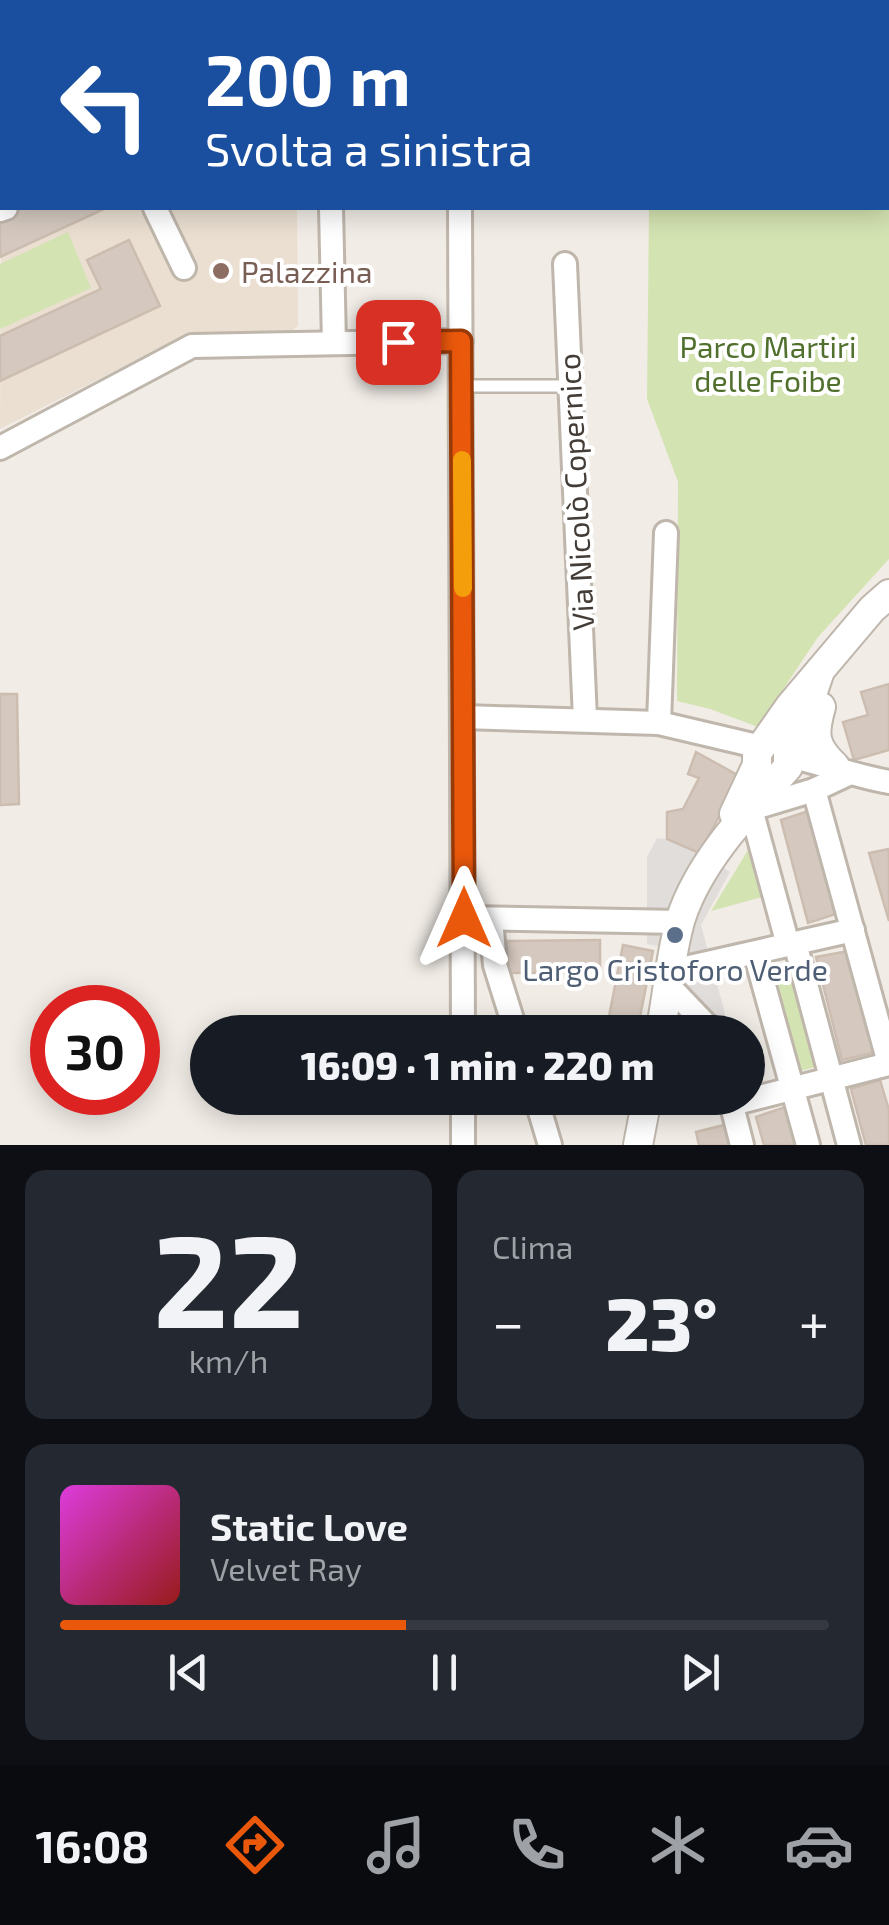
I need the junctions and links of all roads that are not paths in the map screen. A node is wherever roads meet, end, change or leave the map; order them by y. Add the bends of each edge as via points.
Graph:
1 (156, 210) edge
2 (332, 210) edge
3 (460, 210) edge
4 (565, 264) dead end
5 (184, 268) dead end
6 (461, 341) junction
7 (334, 343) junction
8 (461, 386) junction
9 (570, 386) junction
10 (0, 448) edge
11 (666, 533) dead end
12 (889, 594) edge
13 (820, 671) junction
14 (463, 716) junction
15 (585, 719) junction
16 (659, 722) junction
17 (772, 759) junction
18 (833, 778) junction
19 (889, 782) edge
20 (751, 809) junction
21 (716, 852) junction
22 (464, 918) junction
23 (491, 919) junction
24 (680, 922) junction
25 (853, 930) junction
26 (791, 944) junction
27 (754, 952) junction
28 (671, 979) junction
29 (463, 1015) edge
30 (511, 1015) edge
31 (664, 1015) edge
32 (700, 1015) edge
33 (889, 1063) edge
34 (831, 1079) junction
35 (792, 1089) junction
36 (765, 1094) edge
37 (463, 1115) edge
38 (541, 1115) edge
39 (644, 1115) edge
40 (734, 1115) edge
41 (463, 1145) edge
42 (550, 1145) edge
43 (638, 1145) edge
44 (742, 1145) edge
45 (808, 1145) edge
46 (849, 1145) edge

1 - 5 street
2 - 7 street
3 - 6 street
4 - 9 street, Via Nicolò Copernico
6 - 7 street
6 - 8 street
7 - 10 street via 192,346
8 - 9 lane
8 - 14 street
9 - 15 street, Via Nicolò Copernico
11 - 16 street
12 - 13 street
13 - 17 street via 790,706
13 - 18 street via 815,741
14 - 15 street
14 - 22 street
15 - 16 street
16 - 17 street
17 - 18 street
17 - 20 street
17 - 21 street
18 - 19 street
18 - 20 street
18 - 25 street
20 - 21 street
20 - 26 street
21 - 24 street
22 - 23 street
22 - 29 street
23 - 24 street
23 - 30 street via 495,965
24 - 28 street
25 - 26 street
25 - 33 street
26 - 27 street
26 - 34 street
27 - 28 street
27 - 35 street
28 - 31 street
28 - 32 street
33 - 34 street
34 - 35 street
34 - 46 street
35 - 36 street
35 - 45 street
37 - 41 street
38 - 42 street
39 - 43 street
40 - 44 street

